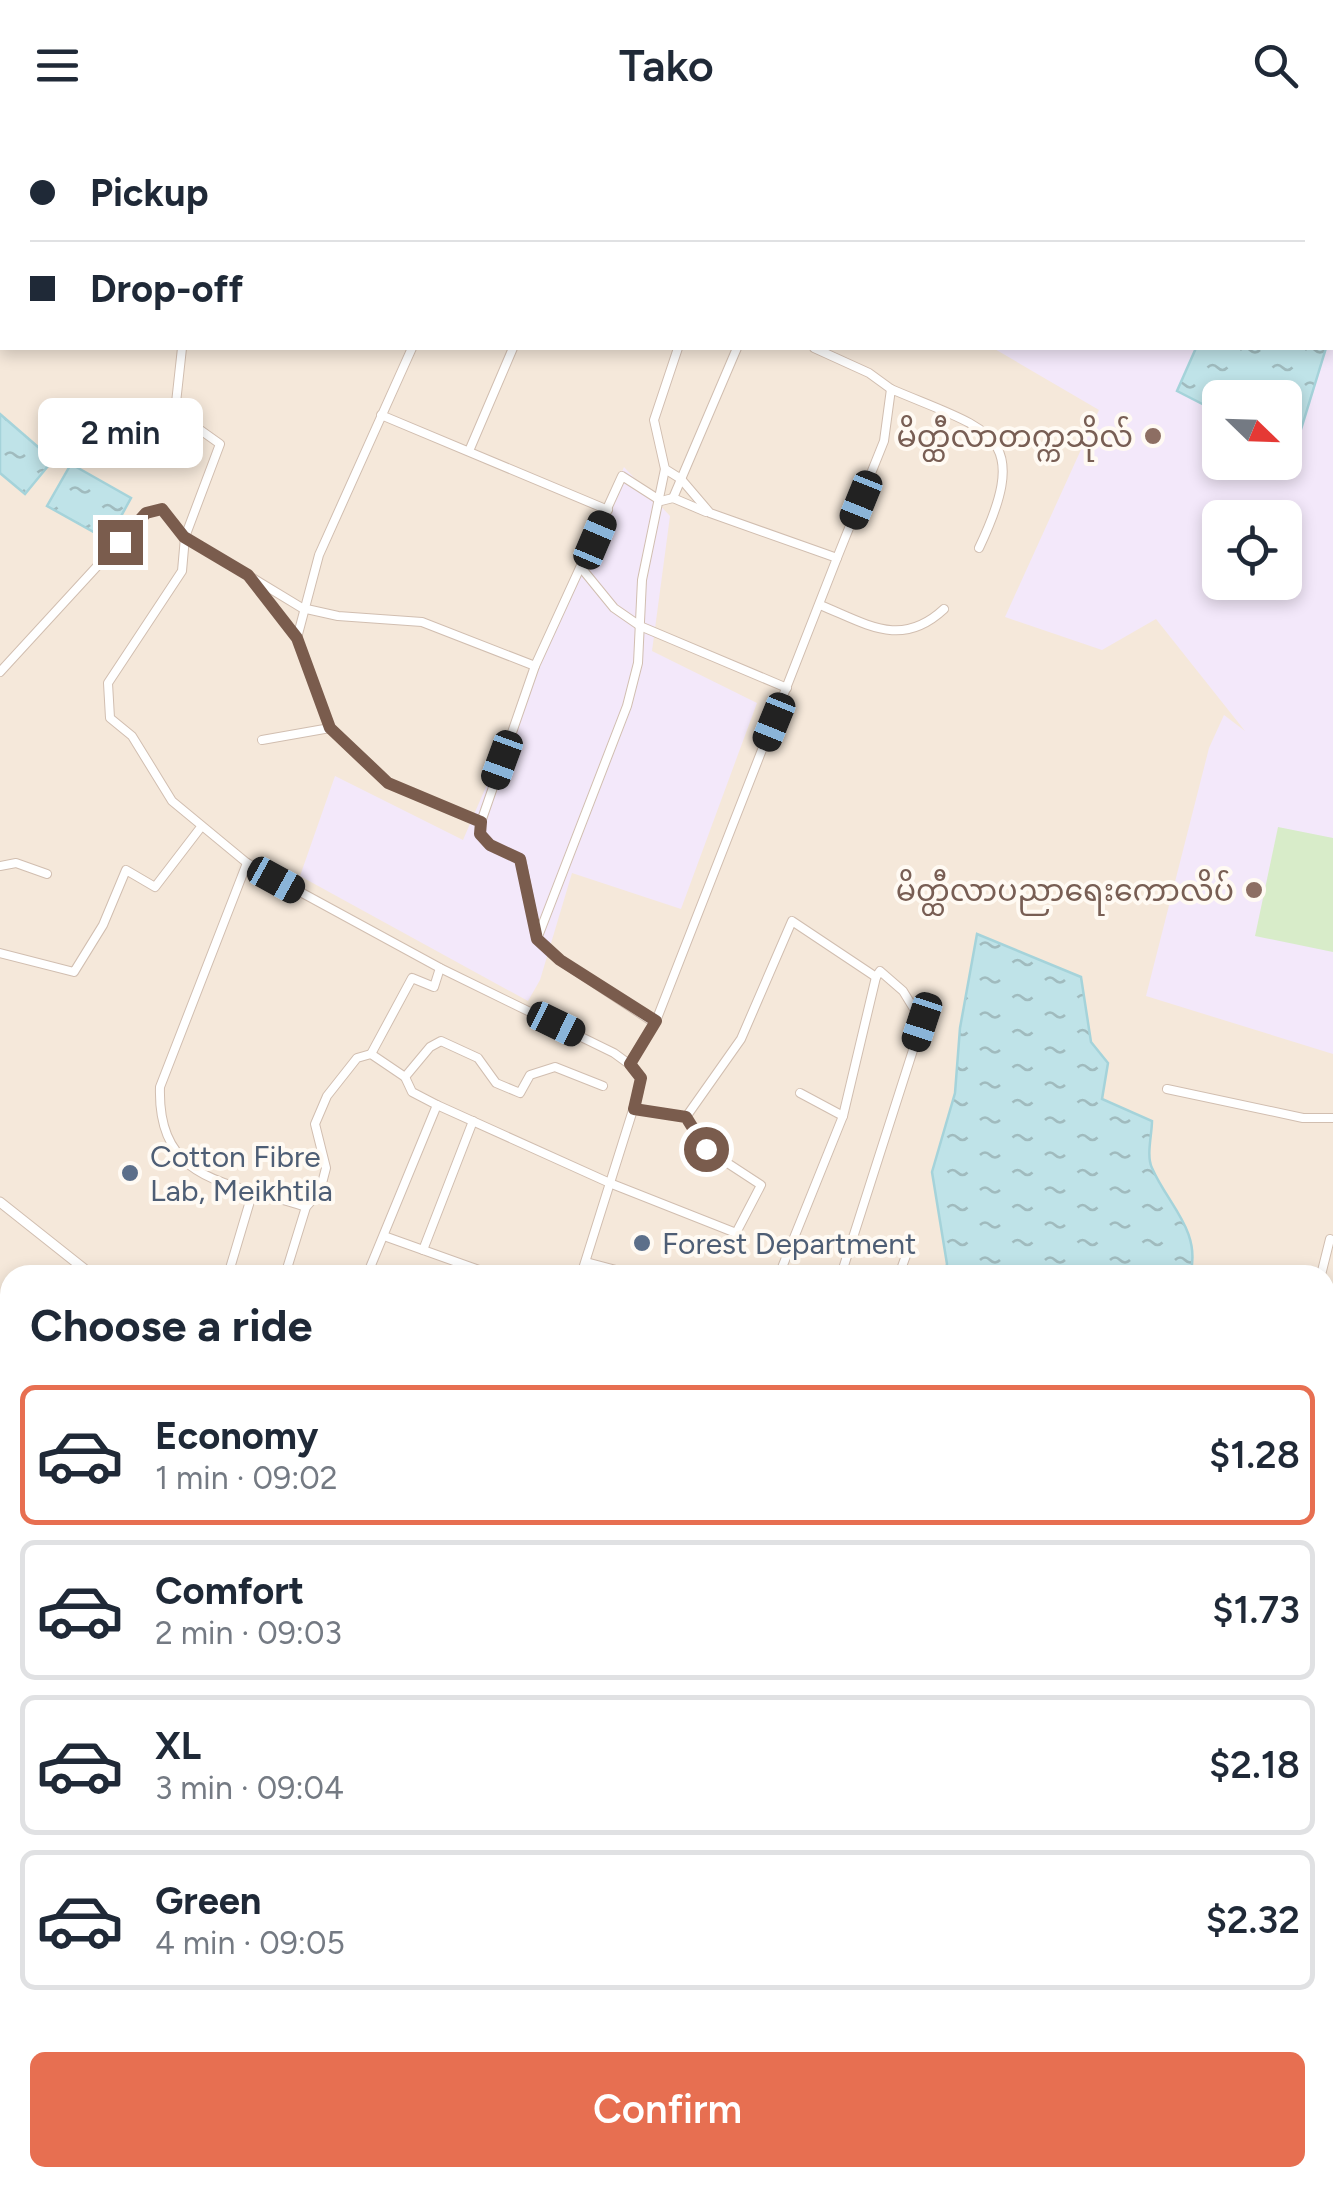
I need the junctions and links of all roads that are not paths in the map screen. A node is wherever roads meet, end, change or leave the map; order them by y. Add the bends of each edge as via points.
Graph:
1 (182, 350) edge
2 (411, 350) edge
3 (512, 350) edge
4 (677, 350) edge
5 (736, 350) edge
6 (818, 350) edge
7 (891, 389) junction
8 (381, 415) junction
9 (469, 451) junction
10 (665, 469) junction
11 (681, 479) junction
12 (673, 498) junction
13 (662, 501) junction
14 (608, 510) junction
15 (710, 514) junction
16 (184, 537) junction
17 (979, 548) dead end
18 (837, 558) junction
19 (582, 570) junction
20 (248, 575) junction
21 (820, 605) junction
22 (302, 608) junction
23 (944, 609) dead end
24 (640, 626) junction
25 (297, 638) junction
26 (535, 666) junction
27 (0, 672) edge
28 (787, 688) junction
29 (330, 728) junction
30 (262, 740) dead end
31 (481, 822) junction
32 (201, 827) junction
33 (247, 863) junction
34 (0, 866) edge
35 (48, 874) dead end
36 (537, 939) junction
37 (0, 953) edge
38 (440, 968) junction
39 (876, 977) junction
40 (654, 1022) junction
41 (371, 1054) junction
42 (630, 1064) junction
43 (404, 1076) junction
44 (602, 1086) dead end
45 (1167, 1089) dead end
46 (800, 1093) dead end
47 (437, 1105) junction
48 (634, 1109) junction
49 (843, 1116) junction
50 (686, 1117) junction
51 (1333, 1118) edge
52 (473, 1121) junction
53 (612, 1184) junction
54 (252, 1191) junction
55 (0, 1202) edge
56 (306, 1206) junction
57 (384, 1236) junction
58 (1330, 1239) dead end
59 (909, 1247) dead end
60 (423, 1250) junction
61 (586, 1262) junction
62 (79, 1265) edge
63 (231, 1265) edge
64 (288, 1265) edge
65 (371, 1265) edge
66 (465, 1265) edge
67 (585, 1265) edge
68 (597, 1265) edge
69 (783, 1265) edge
70 (844, 1265) edge
71 (902, 1265) edge
72 (1324, 1265) edge

1 - 16 street via 175,412 220,444
2 - 8 street
3 - 9 street
4 - 10 street via 654,420
5 - 11 street
6 - 7 street
7 - 17 street via 986,432 1000,452 1006,474
7 - 18 street via 884,441
8 - 9 street
8 - 22 street
9 - 14 street
10 - 11 street
10 - 13 street
11 - 12 street
11 - 15 street
12 - 13 street
12 - 15 street
13 - 14 street via 622,476
13 - 24 street via 642,580
14 - 19 street
15 - 18 street
16 - 20 street
16 - 27 street via 162,509 146,513
16 - 32 street via 182,571 108,683 106,700 110,718 132,736 172,802
18 - 21 street
19 - 24 street via 614,608
19 - 26 street
20 - 22 street
20 - 25 street
21 - 23 street via 886,632 926,626
21 - 28 street
22 - 25 street
22 - 26 street via 422,622
24 - 28 street
24 - 36 street via 627,706
25 - 29 street
26 - 31 street
28 - 40 street
29 - 30 street
29 - 31 street via 388,783
31 - 36 street via 480,834 490,845 520,859
32 - 33 street
32 - 37 street via 155,887 126,870 74,972
33 - 38 street
33 - 54 street via 160,1088 159,1119 190,1169
34 - 35 street via 16,862
36 - 40 street
38 - 41 street via 434,987 412,978
38 - 42 street
39 - 49 street
39 - 50 street via 792,921 741,1039
39 - 70 street via 880,972 903,991 922,1022
40 - 42 street
41 - 43 street
41 - 56 street via 357,1058 316,1124 326,1168 320,1191
42 - 48 street via 641,1078
43 - 44 street via 441,1041 478,1058 496,1083 520,1094 530,1075 555,1067
43 - 47 street via 412,1092
45 - 51 street via 1303,1118
46 - 49 street
47 - 52 street
47 - 57 street
48 - 50 street
48 - 53 street
49 - 69 street
50 - 53 street via 706,1149 760,1186 736,1232
52 - 53 street
52 - 60 street
53 - 61 street
54 - 56 street
54 - 63 street
55 - 62 street
56 - 64 street
57 - 60 street
57 - 65 street
58 - 72 street
59 - 71 street
60 - 66 street
61 - 67 street
61 - 68 street

